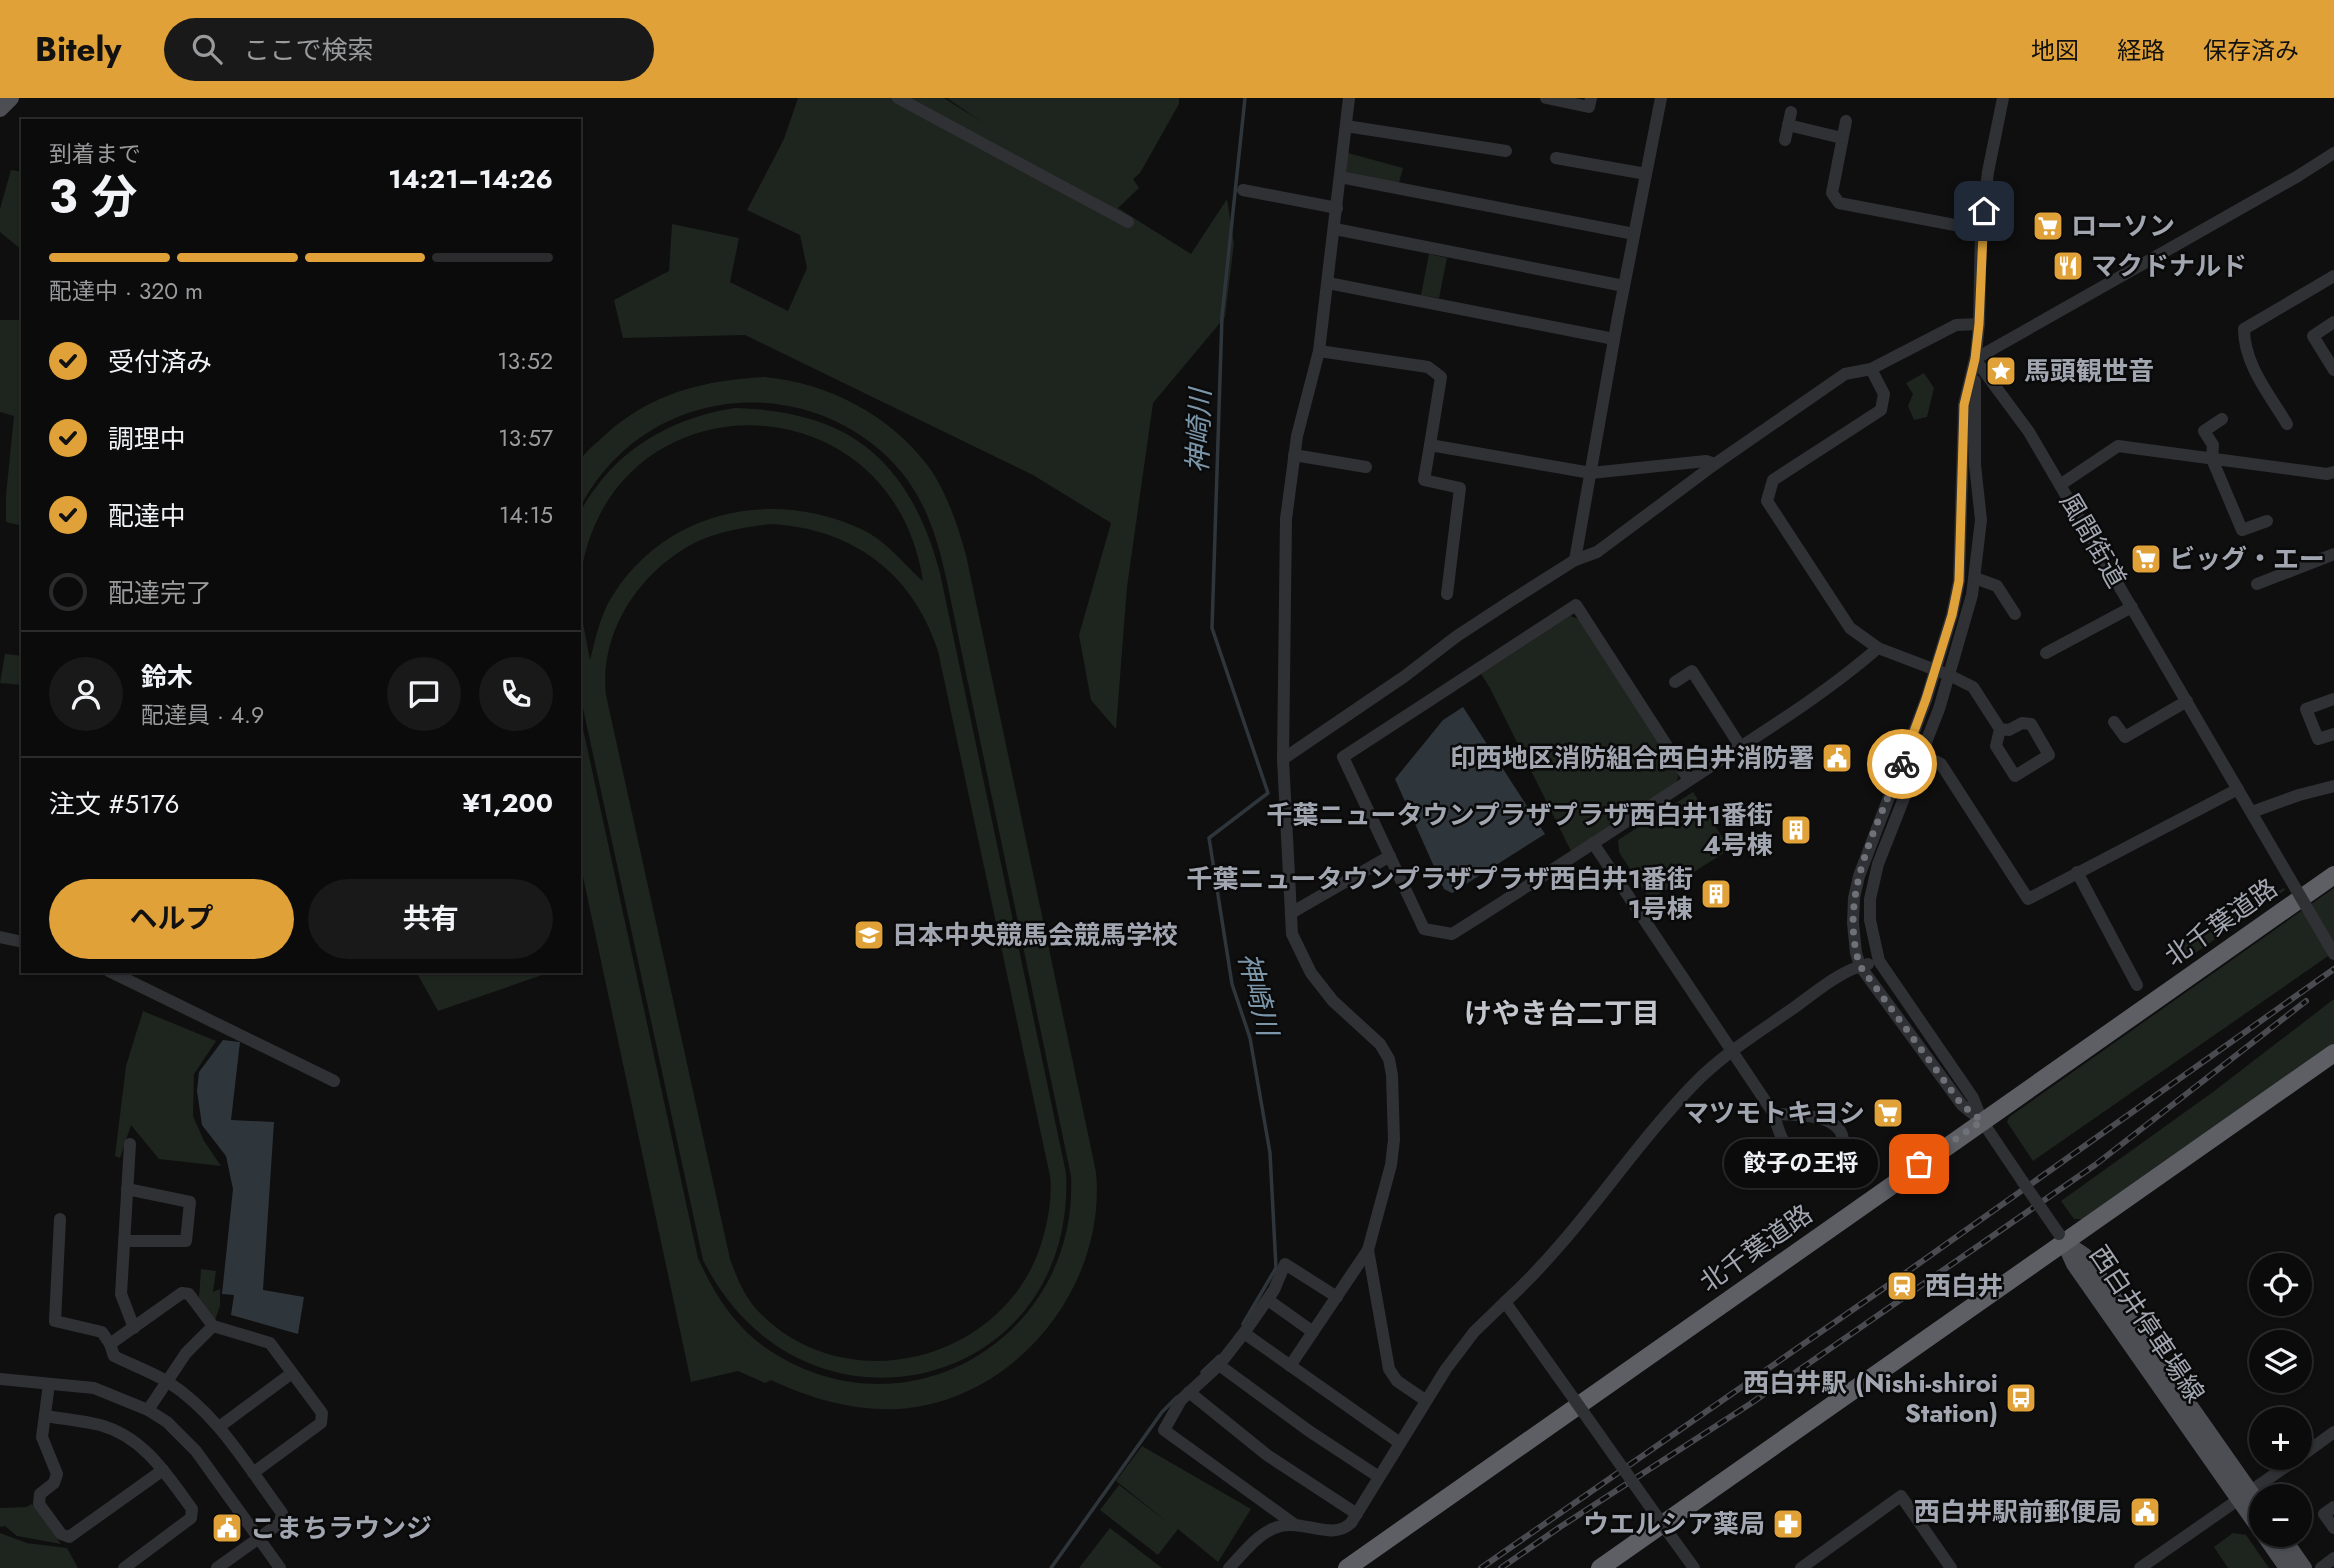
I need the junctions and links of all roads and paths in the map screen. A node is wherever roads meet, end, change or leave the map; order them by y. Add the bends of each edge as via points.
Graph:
1 (11, 98) edge
2 (898, 98) edge
3 (1349, 98) edge
4 (1546, 98) edge
5 (1591, 98) edge
6 (1661, 98) edge
7 (2003, 98) edge
8 (0, 109) edge
9 (1846, 121) dead end
10 (1346, 126) junction
11 (1842, 138) junction
12 (1785, 140) dead end
13 (1506, 151) dead end
14 (2334, 153) edge
15 (1556, 158) dead end
16 (1646, 174) junction
17 (1340, 177) junction
18 (1243, 190) dead end
19 (1337, 208) junction
20 (1128, 222) dead end
21 (1335, 229) junction
22 (1981, 230) junction
23 (1634, 234) junction
24 (2334, 276) edge
25 (1328, 283) junction
26 (1624, 286) junction
27 (2334, 322) edge
28 (1979, 324) junction
29 (1614, 339) junction
30 (1319, 351) junction
31 (1975, 359) junction
32 (1871, 369) junction
33 (2334, 370) edge
34 (2222, 419) dead end
35 (2287, 424) dead end
36 (1430, 445) junction
37 (1294, 455) junction
38 (2212, 458) junction
39 (1715, 464) junction
40 (1366, 467) dead end
41 (1591, 472) junction
42 (2333, 473) edge
43 (2060, 485) junction
44 (2267, 521) dead end
45 (2334, 554) edge
46 (1575, 560) junction
47 (1975, 578) junction
48 (2257, 584) dead end
49 (1447, 594) dead end
50 (2132, 607) junction
51 (2015, 614) dead end
52 (1878, 648) junction
53 (2046, 653) dead end
54 (1934, 670) junction
55 (1949, 675) junction
56 (1675, 682) dead end
57 (2334, 699) edge
58 (2187, 701) junction
59 (2114, 722) dead end
60 (2000, 729) junction
61 (2334, 734) edge
62 (1740, 746) junction
63 (1920, 754) junction
64 (1283, 758) junction
65 (1689, 780) junction
66 (2334, 786) edge
67 (2238, 789) junction
68 (2252, 812) junction
69 (1593, 843) junction
70 (1390, 856) junction
71 (2077, 872) junction
72 (2334, 875) edge
73 (1290, 913) junction
74 (0, 937) edge
75 (21, 942) edge
76 (2334, 954) edge
77 (1878, 961) junction
78 (1860, 966) junction
79 (113, 973) edge
80 (2137, 985) dead end
81 (1732, 1051) junction
82 (2334, 1053) edge
83 (334, 1081) dead end
84 (1774, 1115) junction
85 (1985, 1126) junction
86 (130, 1144) dead end
87 (127, 1189) junction
88 (60, 1219) dead end
89 (2062, 1238) junction
90 (124, 1241) junction
91 (1368, 1250) junction
92 (1337, 1297) junction
93 (1268, 1300) junction
94 (1505, 1301) junction
95 (213, 1326) junction
96 (134, 1328) junction
97 (1313, 1332) junction
98 (1244, 1334) junction
99 (110, 1344) junction
100 (1219, 1364) junction
101 (1290, 1366) junction
102 (292, 1373) junction
103 (0, 1379) edge
104 (167, 1382) junction
105 (49, 1384) junction
106 (1189, 1392) junction
107 (1425, 1400) junction
108 (148, 1410) junction
109 (46, 1416) junction
110 (219, 1427) junction
111 (2334, 1432) edge
112 (1400, 1443) junction
113 (2312, 1448) edge
114 (163, 1470) junction
115 (2280, 1470) edge
116 (253, 1473) junction
117 (1379, 1477) junction
118 (2244, 1495) junction
119 (2249, 1499) edge
120 (2249, 1506) edge
121 (2334, 1507) edge
122 (1357, 1514) junction
123 (1294, 1524) junction
124 (2334, 1528) edge
125 (258, 1538) junction
126 (2272, 1547) edge
127 (2289, 1547) edge
128 (2334, 1559) edge
129 (233, 1563) edge
130 (124, 1568) edge
131 (218, 1568) edge
132 (280, 1568) edge
133 (1229, 1568) edge
134 (1347, 1568) edge
135 (1600, 1568) edge
136 (1694, 1568) edge
137 (1801, 1568) edge
138 (1951, 1568) edge
139 (2140, 1568) edge
140 (2287, 1568) edge
141 (2304, 1568) edge
142 (2321, 1568) edge

1 - 8 main road
2 - 20 street
3 - 10 street
4 - 5 street via 1589,107
6 - 16 street
7 - 22 street
9 - 11 street
10 - 13 street
10 - 17 street
11 - 12 street via 1789,119
11 - 22 street via 1832,193 1839,203
14 - 31 street
15 - 16 street
16 - 23 street
17 - 19 street
17 - 23 street
18 - 19 street
19 - 21 street
21 - 25 street
21 - 26 street
22 - 28 street
23 - 26 street
24 - 35 street via 2244,329 2251,365
25 - 29 street
25 - 30 street
26 - 29 street
27 - 33 street via 2313,336
28 - 31 street
28 - 32 street via 1956,325
29 - 41 street
30 - 36 street via 1428,367 1441,377
30 - 37 street
31 - 43 street, 風間街道 via 2029,432
31 - 47 street via 1975,465 1981,520
31 - 54 street via 1964,405 1959,581
32 - 39 street via 1845,374
32 - 52 street via 1884,394 1881,410 1773,480 1767,501 1850,628
34 - 38 street via 2204,431 2213,445
36 - 41 street
36 - 49 street via 1424,480 1460,488
37 - 40 street
37 - 64 street via 1286,519
38 - 42 street
38 - 43 street via 2118,446
38 - 44 street via 2242,530
39 - 41 street via 1706,461
39 - 46 street via 1597,552
41 - 46 street
43 - 50 street, 風間街道
45 - 48 street
46 - 64 street
47 - 51 street via 1997,586
47 - 55 street
50 - 53 street
50 - 58 street, 風間街道
52 - 54 street
52 - 62 street via 1839,681
54 - 55 street
54 - 78 street via 1859,876 1853,923
55 - 60 street via 1973,687
55 - 63 street
56 - 62 street via 1692,671
57 - 61 street via 2306,709 2318,740
58 - 59 street via 2125,737
58 - 67 street, 風間街道
60 - 60 street via 2031,724 2049,755 2015,776 1996,746
62 - 65 street
63 - 71 street via 1941,764 2028,898
63 - 77 street via 1874,878 1870,920
64 - 73 street
65 - 69 street
65 - 70 street via 1576,605 1343,757
66 - 68 street
67 - 68 street, 風間街道
67 - 71 street
68 - 76 street, 風間街道, bridge
69 - 70 street via 1452,934 1424,929
69 - 81 street
70 - 73 street
71 - 80 street
72 - 85 highway, 北千葉道路
73 - 91 street via 1292,934 1311,973 1389,1059 1394,1140
74 - 75 street
77 - 78 street
77 - 85 street via 1973,1098
78 - 81 street
78 - 85 street via 1962,1105
79 - 83 street
81 - 84 street
81 - 94 street via 1687,1092 1567,1236
82 - 89 highway
84 - 84 street via 1813,1116 1836,1125 1843,1136 1842,1152 1824,1165 1809,1164 1790,1152 1779,1136
85 - 89 street, bridge
85 - 134 highway, 北千葉道路
86 - 87 street
87 - 90 street
87 - 90 street via 190,1202 186,1241
88 - 99 street via 55,1321 102,1332
89 - 118 main road, 西白井停車場線 via 2085,1256
89 - 135 highway
90 - 96 street via 121,1294
91 - 92 street
91 - 107 street via 1389,1369 1397,1381
92 - 93 street via 1285,1264
92 - 97 street
93 - 97 street
93 - 98 street
94 - 107 street via 1474,1332
94 - 136 street, bridge
95 - 96 street via 188,1294 182,1293
95 - 102 street via 270,1343
95 - 104 street via 186,1353
96 - 99 street
97 - 101 street
98 - 100 street
98 - 101 street
99 - 104 street via 114,1356
100 - 106 street
100 - 117 street
101 - 112 street
102 - 110 street
102 - 116 street via 322,1413 321,1423
103 - 105 street
104 - 108 street
104 - 110 street
105 - 108 street via 94,1388
105 - 109 street
106 - 122 street via 1267,1455
106 - 123 street via 1164,1430
107 - 112 street
108 - 125 street via 196,1451
109 - 114 street via 101,1426 128,1437 148,1451
109 - 114 street via 42,1437 57,1474 54,1483 40,1494 38,1504 61,1534 69,1537
110 - 116 street
111 - 113 street
112 - 117 street
114 - 130 street via 192,1509 191,1518
115 - 118 street
116 - 125 street via 282,1513 280,1523
117 - 122 street
118 - 119 main road, 西白井停車場線
118 - 120 main road, 西白井停車場線
118 - 139 street
121 - 124 street via 2324,1514
122 - 123 street via 1343,1530 1334,1532
123 - 133 street via 1262,1534
125 - 129 street
125 - 132 street
126 - 140 main road, 西白井停車場線
127 - 141 main road
128 - 142 street
129 - 131 street
137 - 138 street via 1901,1496

